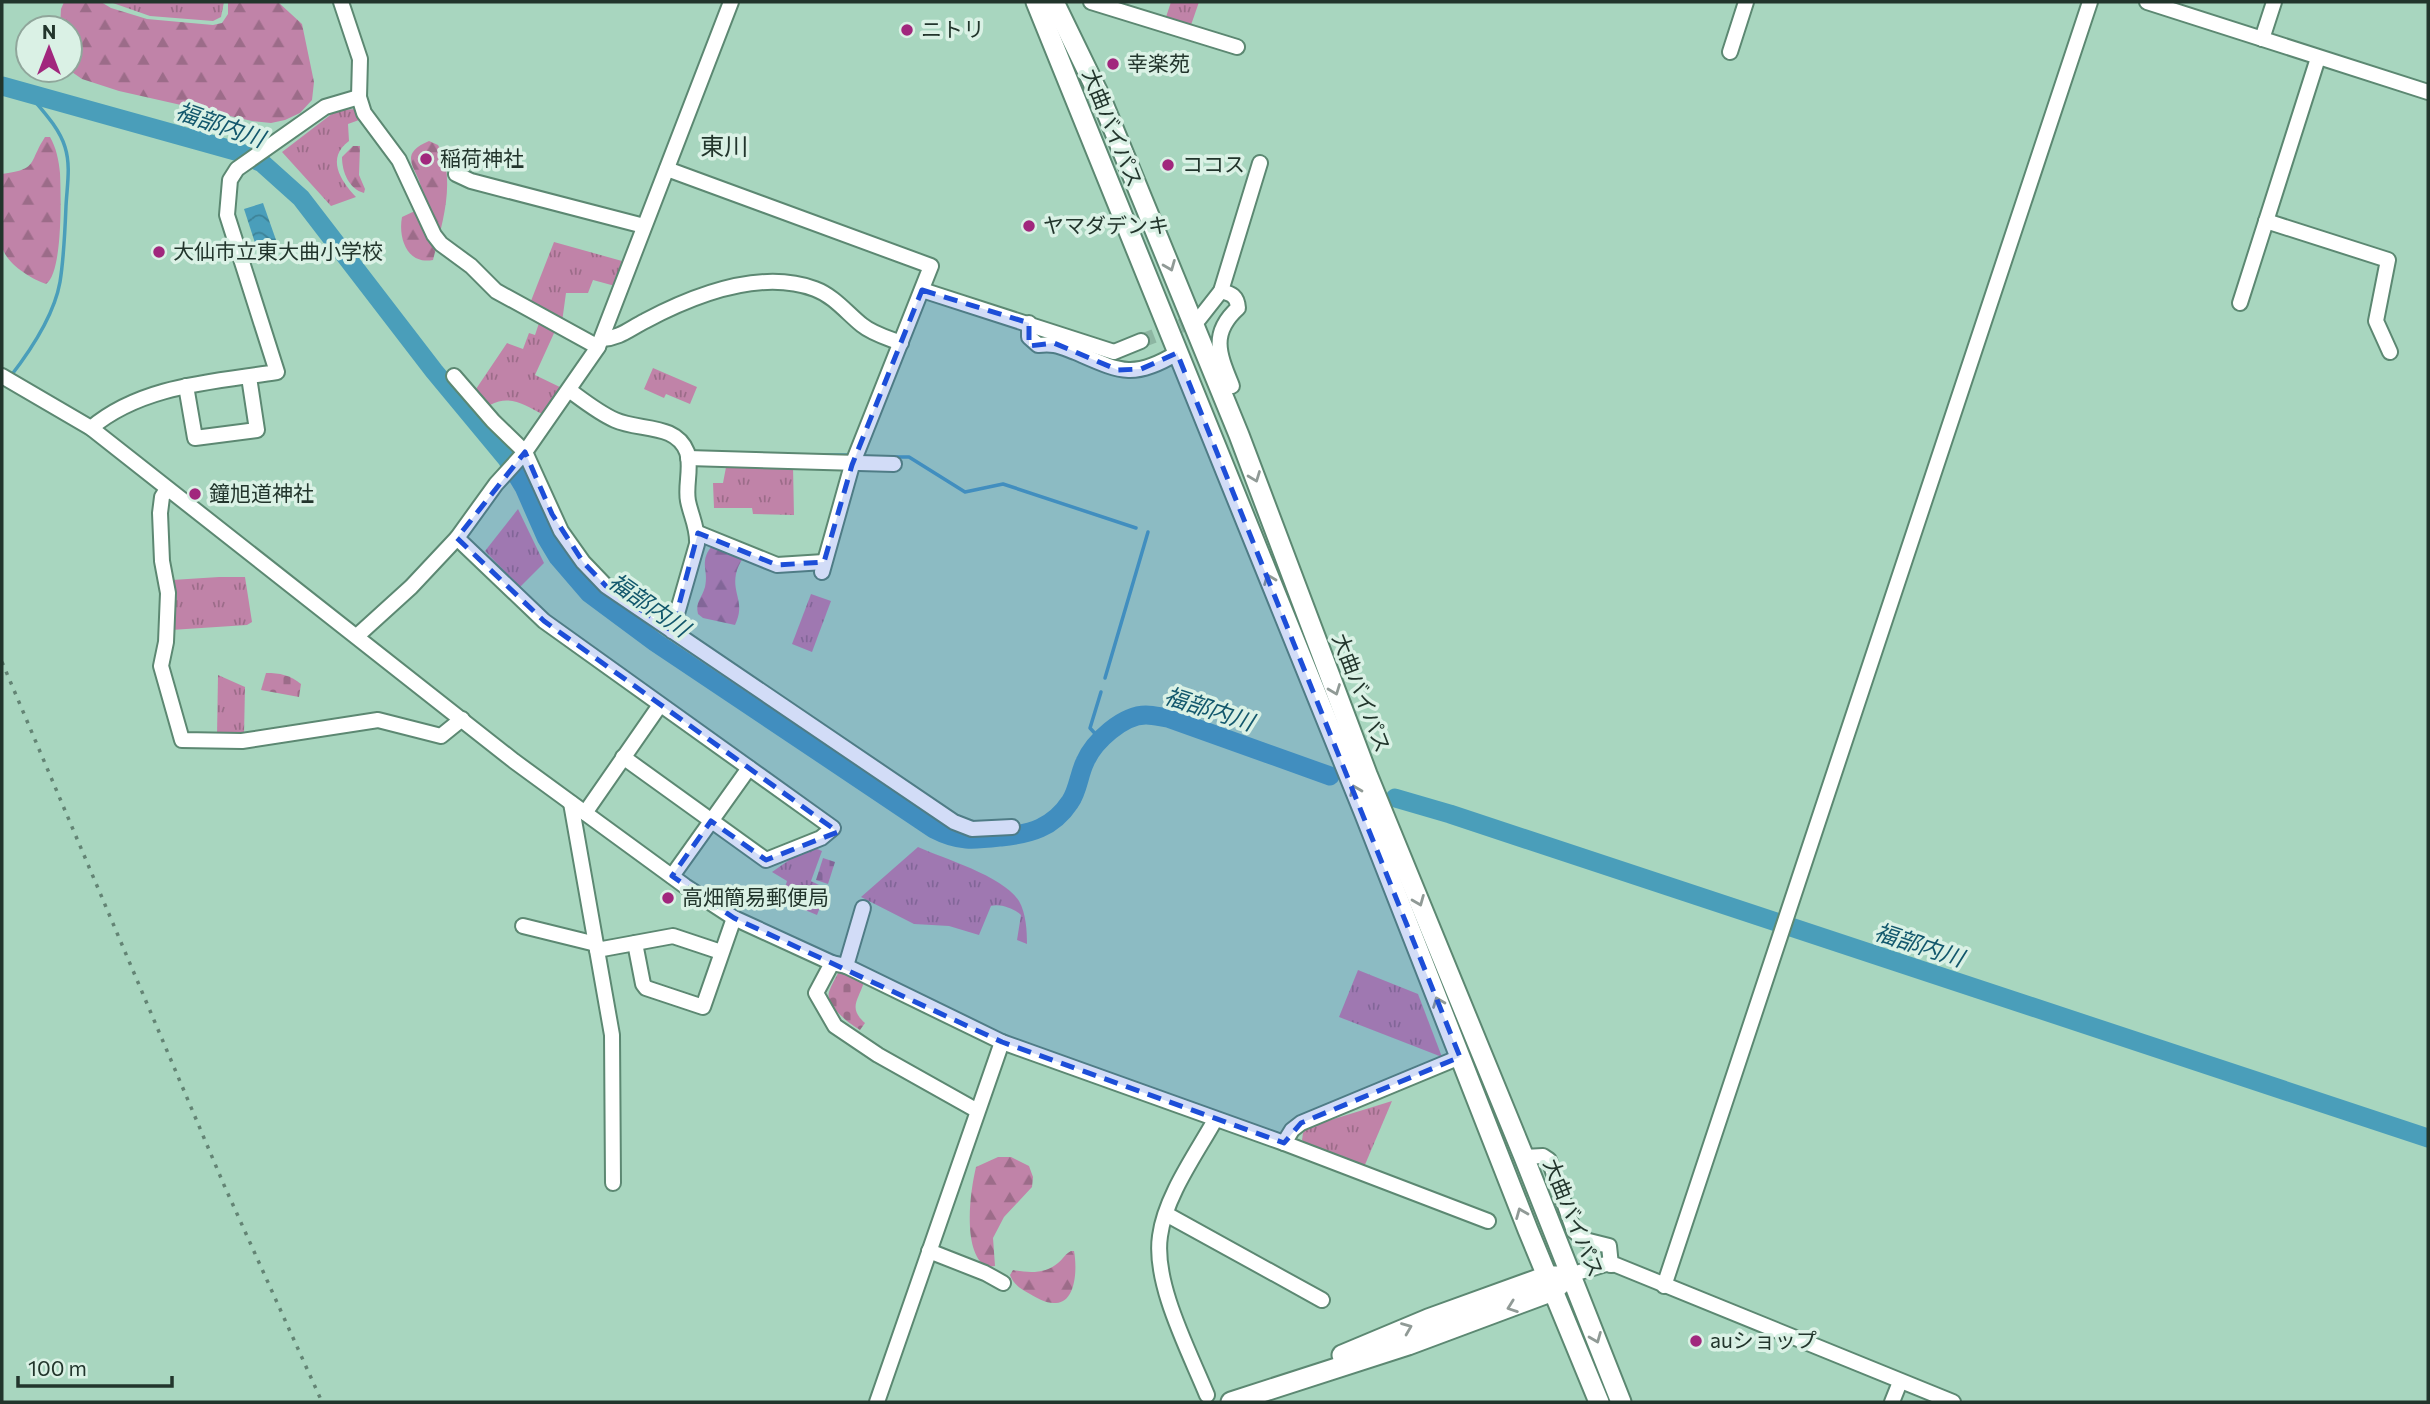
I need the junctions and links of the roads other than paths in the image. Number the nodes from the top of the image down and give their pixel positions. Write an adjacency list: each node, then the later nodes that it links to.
1 (341, 2): 15 (street)
2 (731, 2): 17 (street)
3 (1036, 2): 30 (highway, 大曲バイパス)
4 (1054, 2): 34 (highway, 大曲バイパス, one-way to 34)
5 (1091, 2): 11 (street)
6 (1746, 2): 12 (street)
7 (2090, 2): 77 (street)
8 (2147, 2): 10 (street)
9 (2274, 2): 10 (street)
10 (2262, 39): 13 (street)
11 (1237, 47)
12 (1730, 52)
13 (2318, 58): 14 (street); 19 (street)
14 (2428, 92)
15 (359, 97): 27 (street); 32 (street)
16 (1261, 163): 22 (street)
17 (667, 169): 20 (street); 21 (street)
18 (456, 174): 20 (street)
19 (2266, 221): 23 (street); 29 (street)
20 (644, 226): 27 (street)
21 (922, 290): 25 (street); 28 (street)
22 (1221, 290): 24 (street); 34 (street)
23 (2240, 303)
24 (1199, 319)
25 (1029, 323): 26 (street); 30 (street)
26 (1141, 341)
27 (600, 343): 28 (street); 36 (street)
28 (901, 343): 40 (street)
29 (2390, 352)
30 (1177, 353): 64 (highway, 大曲バイパス, one-way to 30)
31 (454, 376): 38 (street)
32 (249, 377): 35 (street); 35 (street)
33 (6, 378): 37 (street)
34 (1218, 384): 68 (highway, 大曲バイパス, one-way to 68)
35 (186, 386): 37 (street)
36 (569, 390): 38 (street); 39 (street)
37 (91, 428): 42 (street)
38 (522, 454): 44 (street); 45 (street)
39 (688, 458): 40 (street); 43 (street)
40 (853, 462): 41 (street); 43 (street)
41 (894, 464)
42 (167, 489): 46 (street); 48 (street)
43 (698, 533): 45 (street)
44 (457, 538): 46 (street); 47 (street)
45 (671, 631): 54 (street)
46 (357, 636): 48 (street)
47 (660, 705): 49 (street); 50 (street)
48 (461, 719): 51 (street)
49 (623, 757): 52 (street); 53 (street)
50 (749, 768): 53 (street); 53 (street)
51 (571, 803): 52 (street); 60 (street)
52 (585, 813): 55 (street)
53 (711, 821): 55 (street)
54 (1012, 827)
55 (672, 876): 57 (street)
56 (863, 908): 62 (street)
57 (734, 918): 61 (street); 62 (street)
58 (523, 926): 60 (street)
59 (635, 943): 60 (street); 61 (street); 61 (street)
60 (597, 947): 69 (street)
61 (721, 952)
62 (839, 965): 63 (street); 65 (street)
63 (1002, 1042): 65 (street); 66 (street)
64 (1460, 1057): 67 (street); 76 (highway, 大曲バイパス, one-way to 64)
65 (976, 1110): 72 (street)
66 (1214, 1119): 67 (street); 70 (street)
67 (1284, 1143): 71 (street)
68 (1524, 1157): 73 (street); 74 (highway, 大曲バイパス)
69 (613, 1183)
70 (1166, 1214): 78 (street); 80 (street)
71 (1488, 1221)
72 (929, 1251): 75 (street); 81 (street)
73 (1611, 1265): 74 (street); 77 (street)
74 (1570, 1275): 76 (highway); 84 (highway, 大曲バイパス, one-way to 84)
75 (1003, 1283)
76 (1550, 1284): 82 (highway); 83 (highway, 大曲バイパス)
77 (1664, 1286): 79 (street)
78 (1322, 1300)
79 (1900, 1382): 85 (street); 86 (street)
80 (1206, 1395)
81 (877, 1402)
82 (1231, 1402)
83 (1599, 1402)
84 (1621, 1402)
85 (1892, 1402)
86 (1953, 1402)

